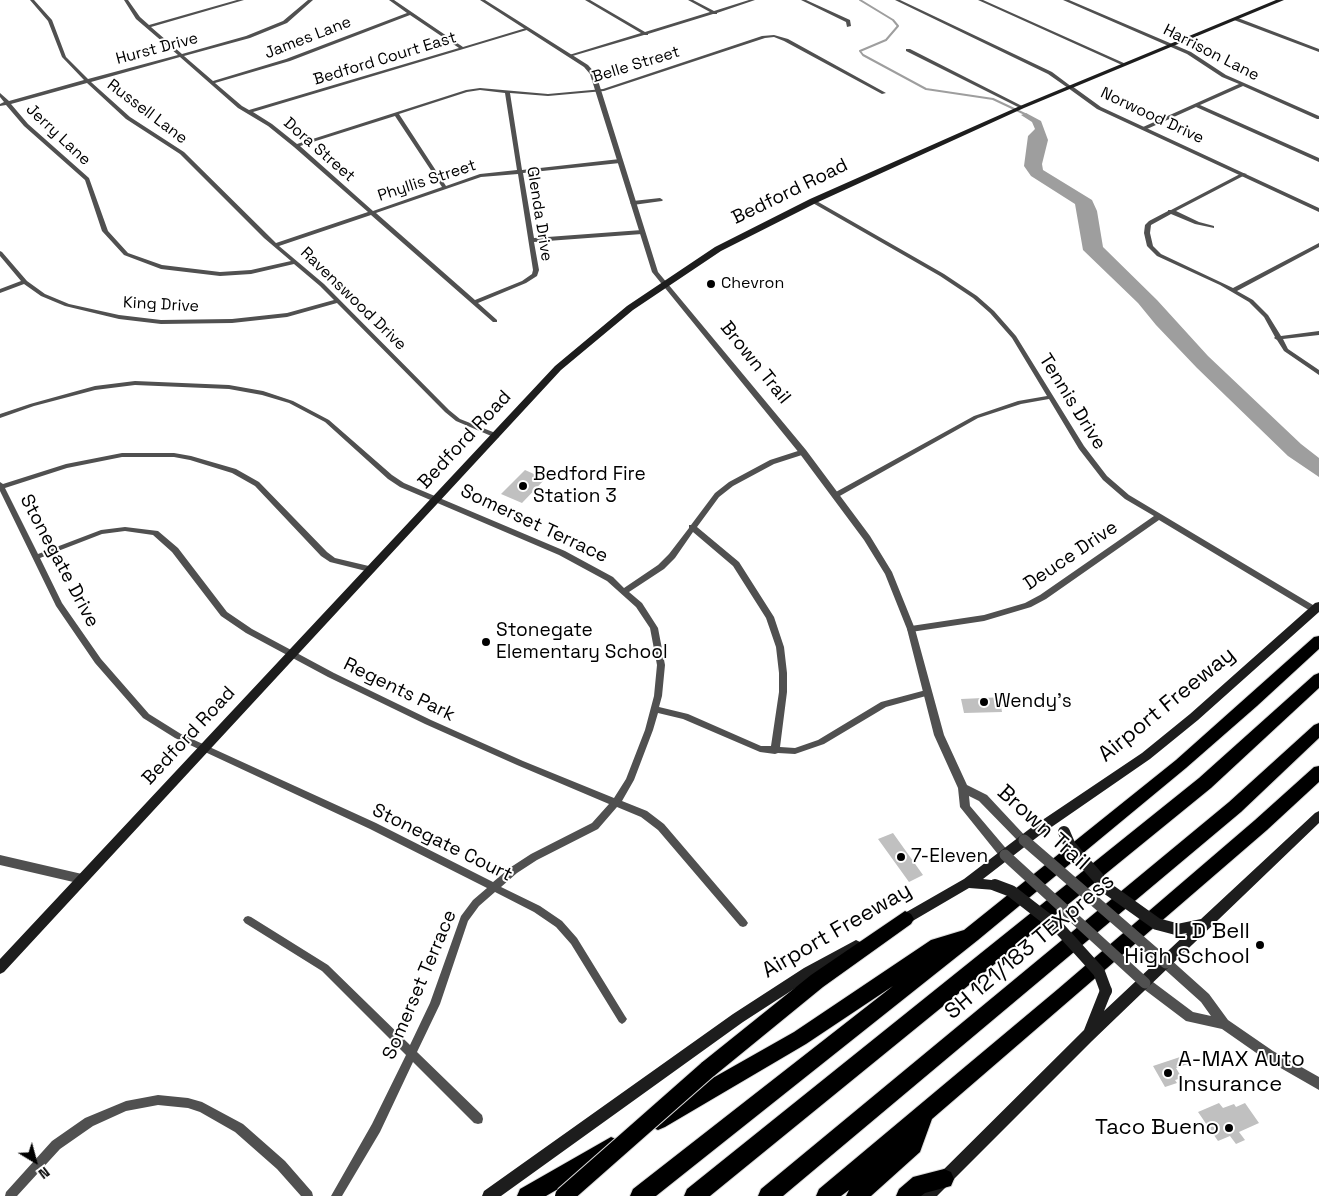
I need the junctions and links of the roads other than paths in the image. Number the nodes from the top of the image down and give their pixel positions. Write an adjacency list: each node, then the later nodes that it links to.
1 (32, 0): 29 (street, Russell Lane)
2 (126, 0): 19 (street, Dora Street)
3 (242, 0): 19 (street)
4 (311, 0): 26 (street, Hurst Drive)
5 (390, 0): 15 (street)
6 (482, 0): 20 (street, Brown Trail)
7 (587, 0): 21 (street)
8 (690, 0): 16 (street)
9 (753, 0): 16 (street)
10 (803, 0): 18 (street)
11 (897, 0): 32 (street, Norwood Drive)
12 (980, 0): 28 (street)
13 (1065, 0): 22 (street, Harrison Lane)
14 (1281, 0): 17 (main road, Bedford Road)
15 (410, 13): 23 (street); 30 (street, James Lane)
16 (715, 13): 21 (street)
17 (1236, 18): 22 (main road, Bedford Road); 25 (street)
18 (849, 26)
19 (148, 27): 26 (street, Dora Street)
20 (528, 29): 23 (street, Bedford Court East); 27 (street, Brown Trail)
21 (646, 34): 27 (street)
22 (1172, 45): 28 (main road, Bedford Road); 31 (street, Harrison Lane)
23 (462, 48): 41 (street, Bedford Court East)
24 (908, 50): 40 (street)
25 (1319, 51)
26 (182, 55): 29 (street, Hurst Drive); 30 (street, Dora Street)
27 (571, 56): 33 (street, Brown Trail)
28 (1124, 64): 32 (main road, Bedford Road)
29 (87, 81): 37 (street, Hurst Drive); 48 (street, Russell Lane)
30 (213, 82): 41 (street, Dora Street)
31 (1241, 85): 39 (street); 43 (street, Harrison Lane)
32 (1070, 87): 40 (main road, Bedford Road); 44 (street, Norwood Drive)
33 (600, 91): 34 (street, Belle Street); 35 (street, Belle Street); 47 (street, Brown Trail)
34 (507, 92): 42 (street, Belle Street); 49 (street, Glenda Drive)
35 (884, 93)
36 (0, 94): 37 (street, Jerry Lane)
37 (7, 103): 38 (street, Hurst Drive); 64 (street, Jerry Lane)
38 (0, 105)
39 (1196, 105): 44 (street); 46 (street)
40 (1018, 109): 53 (main road, Bedford Road)
41 (249, 112): 45 (street, Dora Street)
42 (396, 114): 45 (street, Belle Street); 51 (street)
43 (1319, 118)
44 (1145, 128): 50 (street, Norwood Drive)
45 (296, 146): 57 (street, Dora Street)
46 (1319, 160)
47 (620, 161): 49 (street, Phyllis Street); 54 (street, Brown Trail)
48 (200, 170): 62 (street, Ravenswood Drive)
49 (520, 171): 51 (street, Phyllis Street); 60 (street, Glenda Drive)
50 (1244, 174): 55 (street, Norwood Drive); 56 (street)
51 (444, 186): 57 (street, Phyllis Street)
52 (660, 200): 54 (street)
53 (813, 201): 66 (main road, Bedford Road); 75 (street, Tennis Drive)
54 (633, 203): 59 (street, Brown Trail)
55 (1319, 210)
56 (1170, 211): 58 (street); 67 (street)
57 (371, 212): 62 (street, Phyllis Street); 70 (street, Dora Street)
58 (1212, 227)
59 (642, 232): 60 (street); 66 (street, Brown Trail)
60 (533, 240): 70 (street, Glenda Drive)
61 (1319, 244): 67 (street)
62 (276, 245): 64 (street, Ravenswood Drive)
63 (0, 253): 65 (street, King Drive)
64 (295, 262): 69 (street, Ravenswood Drive)
65 (25, 282): 68 (street); 69 (street, King Drive)
66 (663, 284): 77 (main road, Bedford Road); 78 (street, Brown Trail)
67 (1234, 290): 73 (street)
68 (0, 291)
69 (338, 301): 77 (street, Ravenswood Drive)
70 (475, 302): 71 (street, Dora Street)
71 (495, 321)
72 (1319, 333): 73 (street)
73 (1277, 338): 74 (street)
74 (1319, 373)
75 (1051, 397): 80 (street); 82 (street, Tennis Drive)
76 (0, 416): 81 (street, Somerset Terrace)
77 (496, 436): 81 (main road, Bedford Road)
78 (803, 452): 80 (street, Brown Trail); 83 (street)
79 (1, 486): 84 (street, Stonegate Drive); 85 (street)
80 (836, 496): 88 (street, Brown Trail)
81 (435, 499): 85 (main road, Bedford Road); 86 (street, Somerset Terrace)
82 (1158, 517): 87 (street, Tennis Drive); 88 (street, Deuce Drive)
83 (692, 527): 86 (street); 96 (street)
84 (36, 557): 90 (street, Regents Park); 95 (street, Stonegate Drive)
85 (370, 569): 90 (main road, Bedford Road)
86 (625, 591): 93 (street, Somerset Terrace)
87 (1317, 608): 100 (main road, Airport Freeway)
88 (911, 629): 92 (street, Brown Trail)
89 (1319, 640): 112 (highway)
90 (291, 654): 95 (main road, Bedford Road); 99 (street, Regents Park)
91 (1319, 679): 131 (highway, SH 121/183 TEXpress)
92 (926, 693): 96 (street); 98 (street, Brown Trail)
93 (655, 709): 96 (street); 99 (street, Somerset Terrace)
94 (1319, 729): 132 (highway, SH 121/183 TEXpress)
95 (204, 748): 105 (main road, Bedford Road); 107 (street, Stonegate Court)
96 (775, 751)
97 (1319, 772): 121 (highway)
98 (963, 788): 102 (street, Brown Trail); 103 (street, Brown Trail)
99 (617, 801): 107 (street, Somerset Terrace); 110 (street, Regents Park)
100 (1066, 810): 102 (main road, Airport Freeway); 111 (main road, bridge)
101 (1319, 816): 111 (main road)
102 (1024, 840): 103 (main road, Airport Freeway); 113 (street, Brown Trail, bridge)
103 (1005, 855): 106 (main road, Airport Freeway); 115 (street, Brown Trail, bridge)
104 (0, 860): 105 (street)
105 (82, 879): 114 (main road, Bedford Road)
106 (968, 883): 108 (main road, Airport Freeway); 118 (main road, bridge)
107 (494, 886): 116 (street, Stonegate Court); 119 (street, Somerset Terrace)
108 (905, 919): 127 (main road, Airport Freeway); 129 (highway, bridge)
109 (248, 920): 119 (street)
110 (743, 923)
111 (1202, 925): 113 (main road)
112 (972, 934): 128 (highway); 130 (highway)
113 (1166, 963): 115 (main road); 117 (street, Brown Trail)
114 (0, 968)
115 (1145, 983): 117 (street, Brown Trail); 118 (main road)
116 (622, 1019)
117 (1224, 1024): 120 (street, Brown Trail)
118 (1087, 1036): 123 (main road)
119 (412, 1053): 122 (street); 126 (street, Somerset Terrace)
120 (1319, 1084)
121 (924, 1114): 133 (highway); 134 (highway)
122 (478, 1118)
123 (944, 1180): 135 (highway); 136 (main road)
124 (10, 1196): 125 (street)
125 (308, 1196)
126 (336, 1196)
127 (489, 1196)
128 (527, 1196)
129 (564, 1196)
130 (640, 1196)
131 (694, 1196)
132 (768, 1196)
133 (826, 1196)
134 (856, 1196)
135 (906, 1196)
136 (927, 1196)

